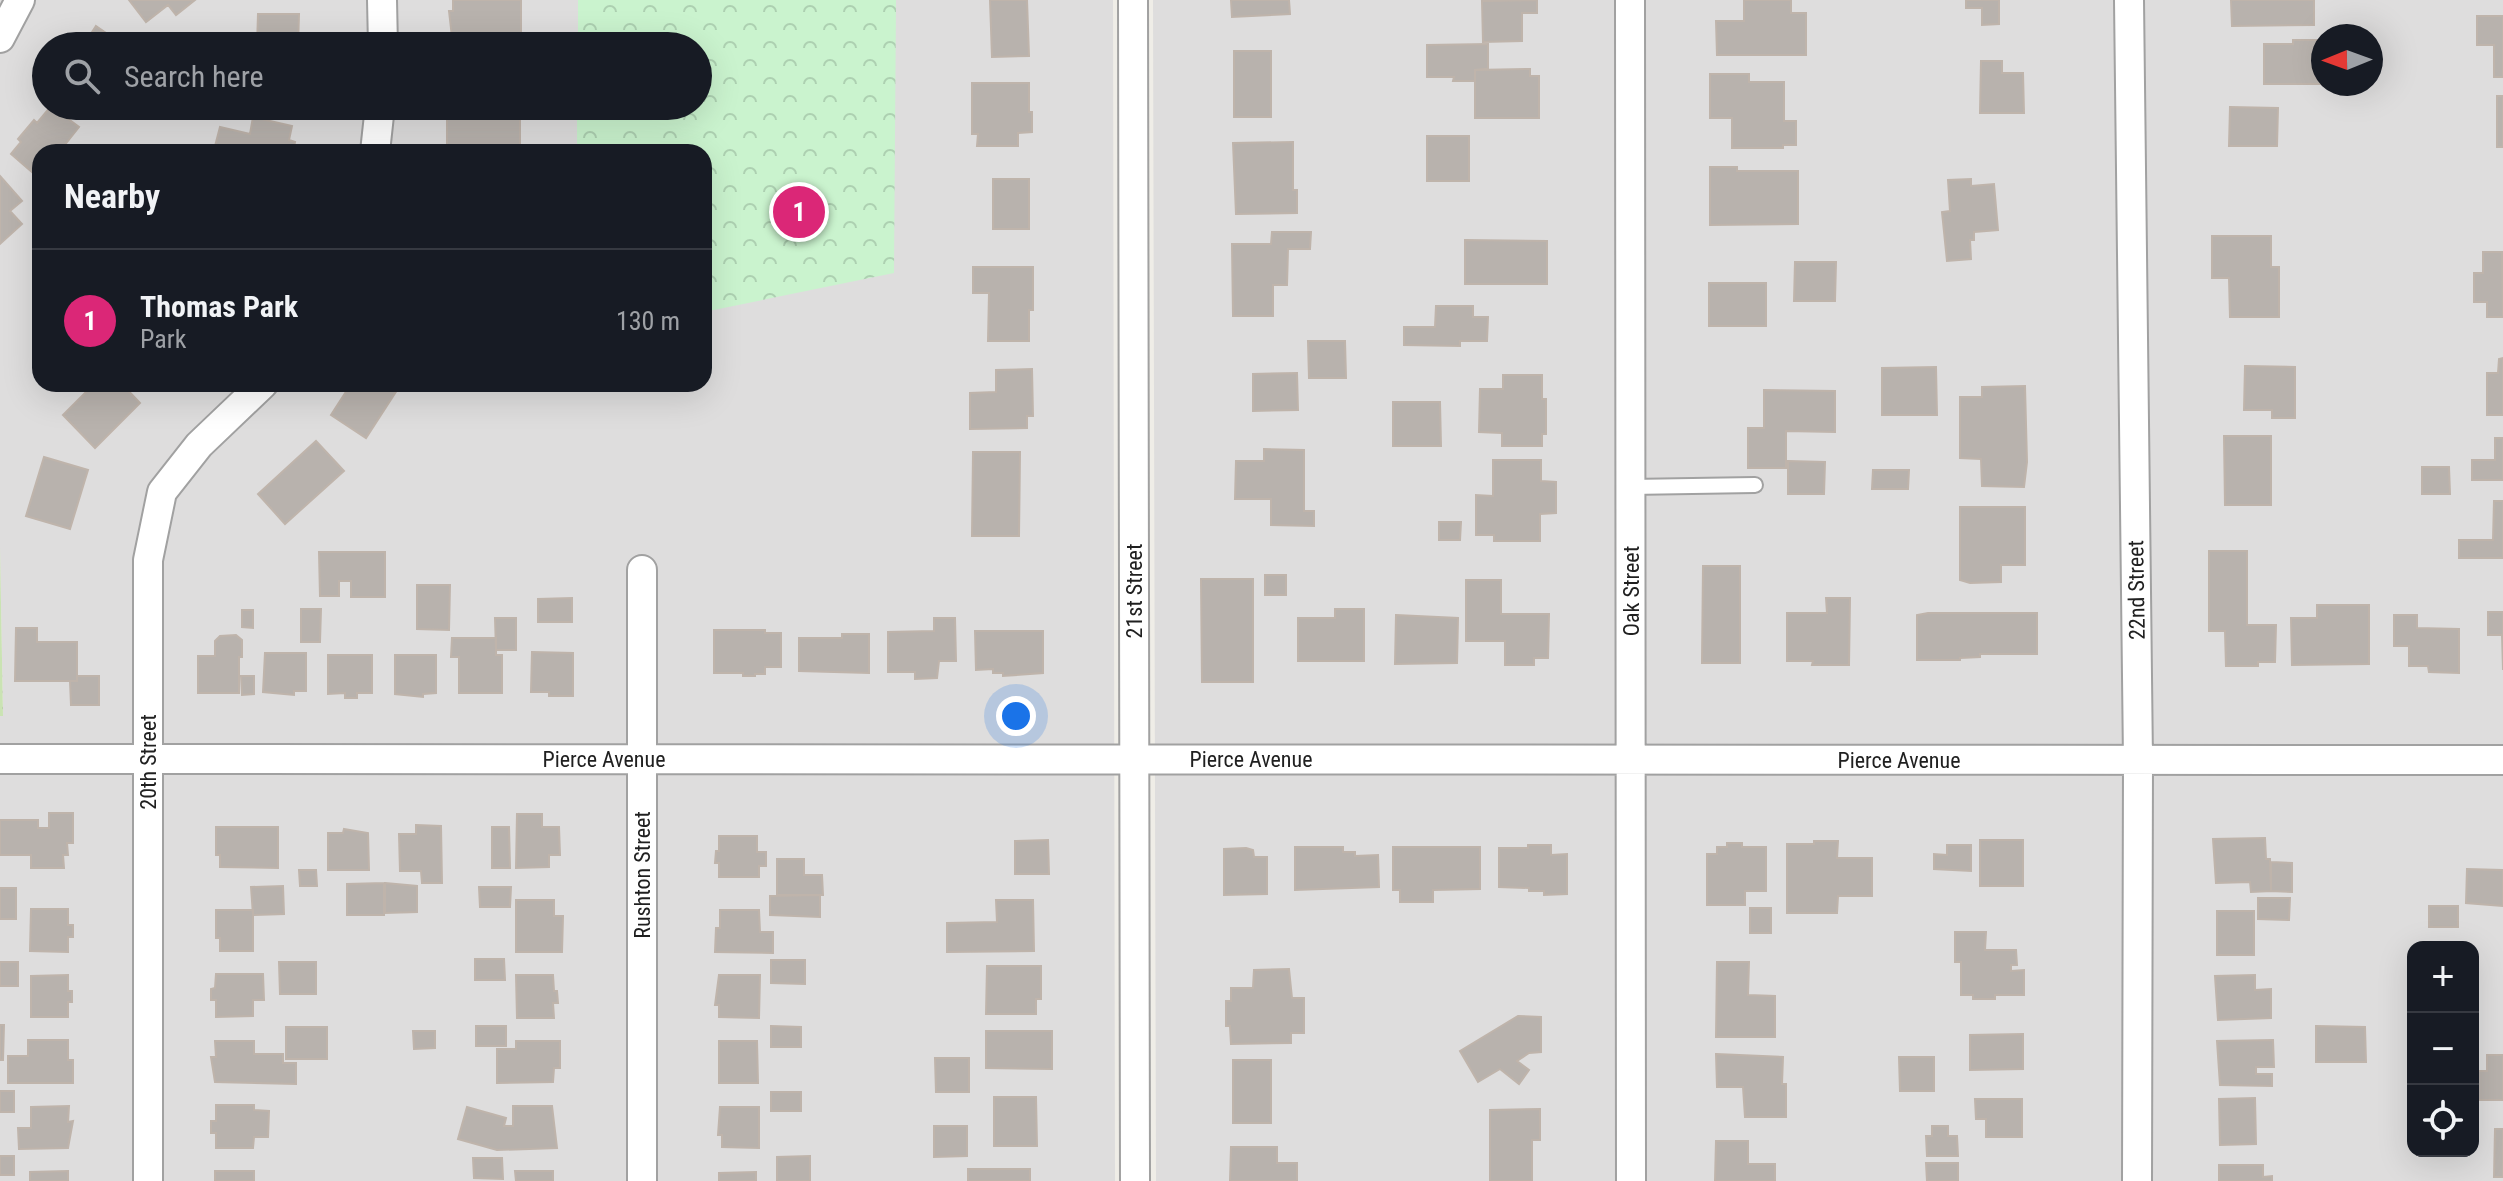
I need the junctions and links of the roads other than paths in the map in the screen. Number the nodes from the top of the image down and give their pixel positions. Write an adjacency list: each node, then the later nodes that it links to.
1 (20, 0): 7 (street)
2 (382, 0): 6 (street)
3 (1133, 0): 17 (street, 21st Street)
4 (1630, 0): 12 (street, Oak Street)
5 (2129, 0): 19 (street, 22nd Street)
6 (383, 32)
7 (0, 38)
8 (378, 120): 9 (street)
9 (376, 144)
10 (255, 392): 15 (street, 20th Street)
11 (1755, 485): 12 (lane)
12 (1630, 487): 18 (street, Oak Street)
13 (642, 570): 16 (street, Rushton Street)
14 (0, 759): 15 (street, Pierce Avenue)
15 (148, 759): 16 (street, Pierce Avenue); 21 (street, 20th Street)
16 (642, 759): 17 (street, Pierce Avenue); 22 (street, Rushton Street)
17 (1134, 759): 18 (street, Pierce Avenue); 23 (street, 21st Street)
18 (1631, 760): 19 (street, Pierce Avenue); 24 (street, Oak Street)
19 (2138, 760): 20 (street, Pierce Avenue); 25 (street, 22nd Street)
20 (2503, 760)
21 (148, 1181)
22 (642, 1181)
23 (1135, 1181)
24 (1631, 1181)
25 (2137, 1181)

